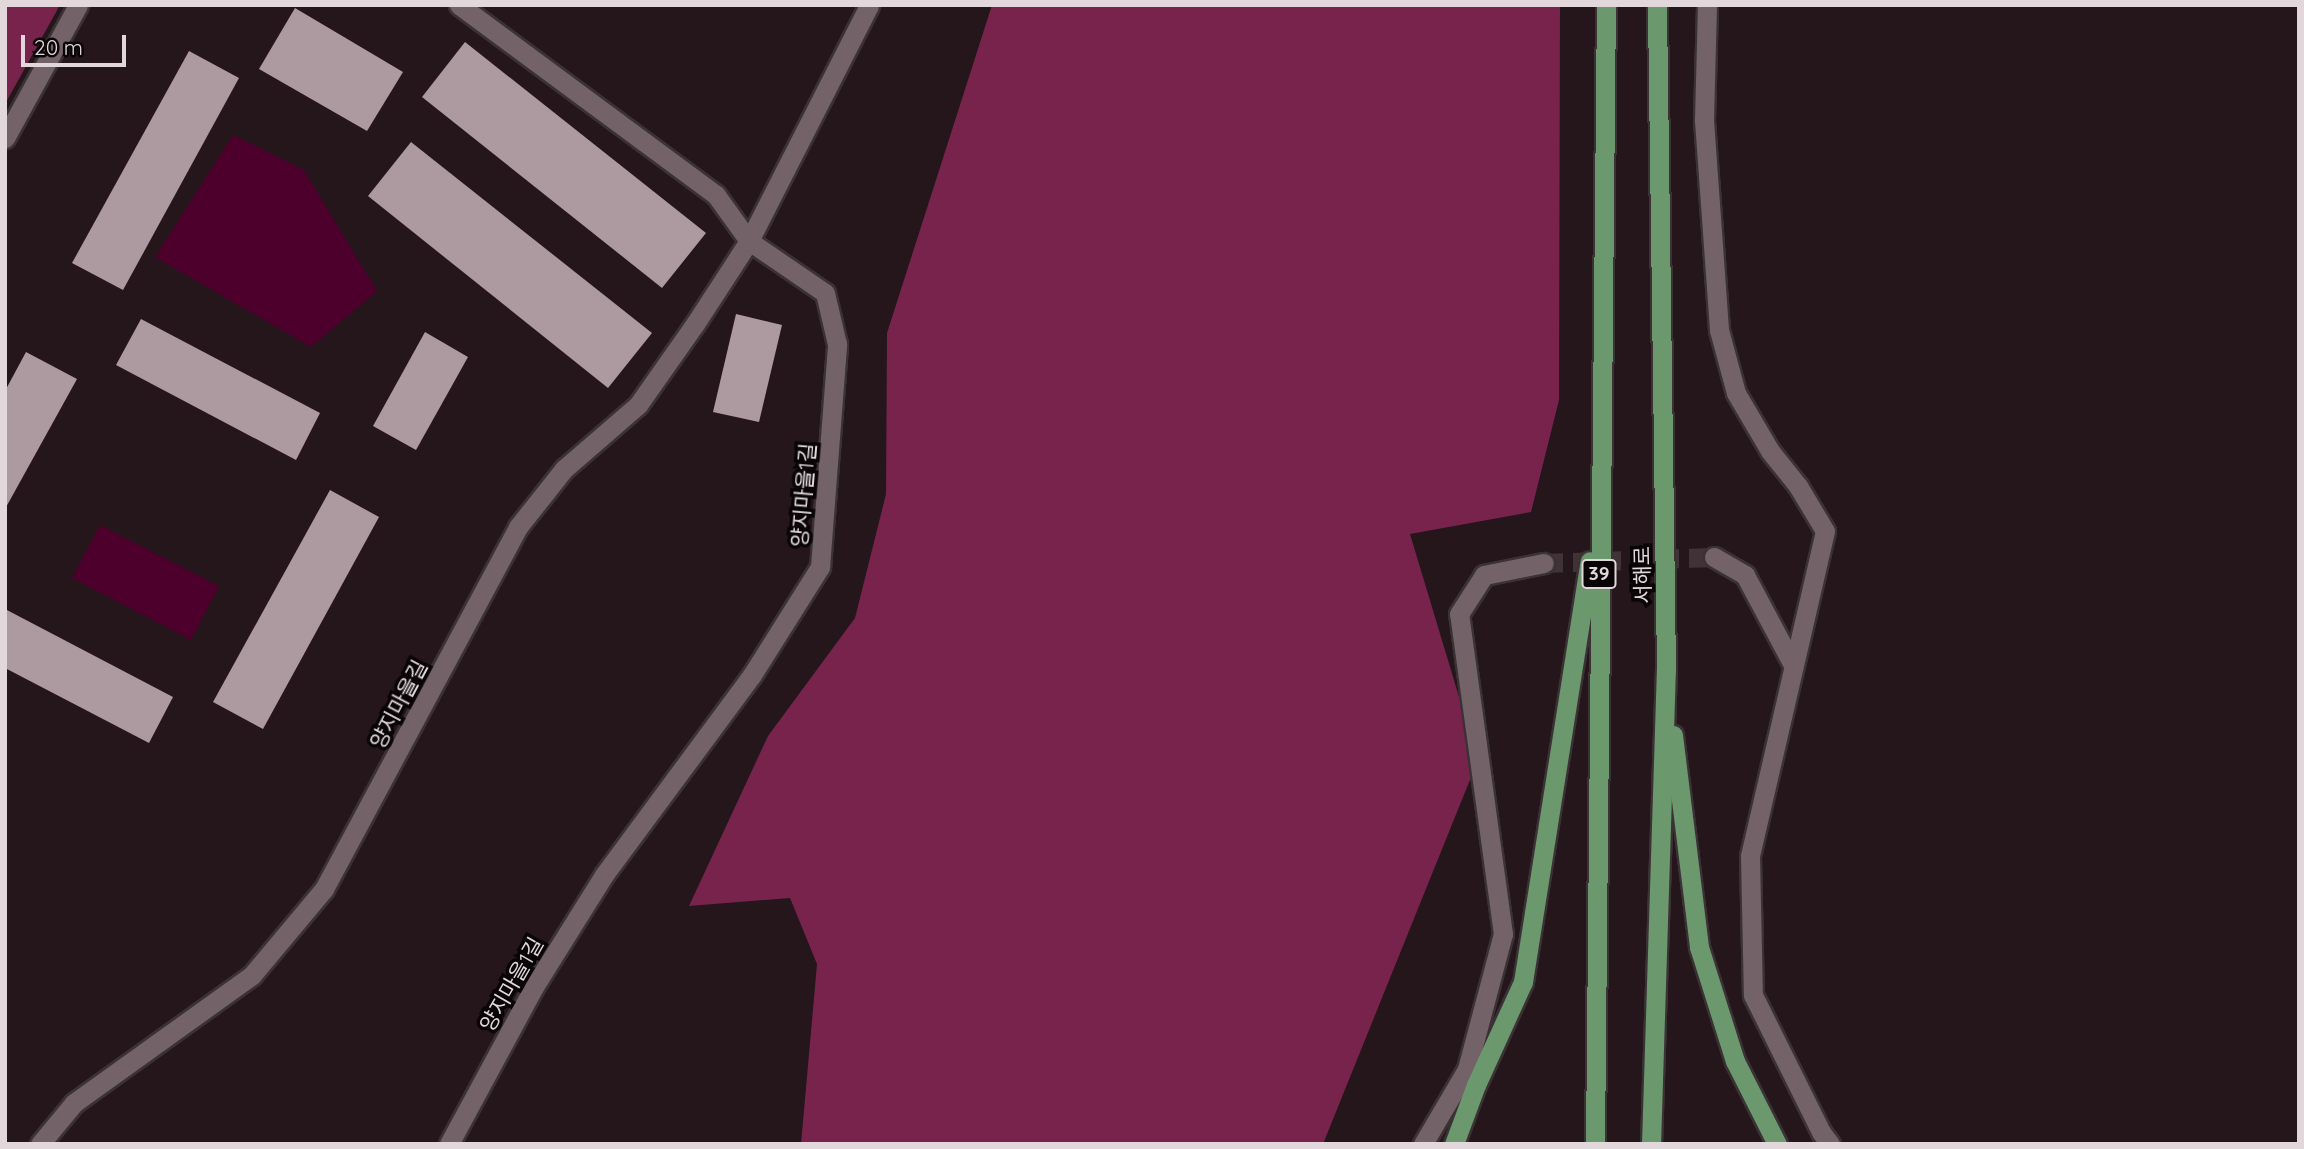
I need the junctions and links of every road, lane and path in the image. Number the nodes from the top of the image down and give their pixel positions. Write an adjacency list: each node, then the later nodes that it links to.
1 (78, 5): 7 (street)
2 (459, 5): 8 (street, 양지마을1길)
3 (869, 5): 8 (street, 양지마을길)
4 (1606, 5): 9 (highway, 서해로 / 39)
5 (1657, 5): 13 (highway, 서해로)
6 (1707, 5): 12 (street)
7 (5, 138)
8 (750, 241): 14 (street, 양지마을길); 15 (street, 양지마을1길)
9 (1600, 498): 17 (highway); 18 (highway, 서해로 / 39)
10 (1714, 557): 12 (street)
11 (1544, 563): 16 (street)
12 (1792, 663): 21 (street)
13 (1665, 670): 19 (highway, 서해로); 20 (highway)
14 (46, 1141)
15 (449, 1144)
16 (1423, 1144)
17 (1454, 1144)
18 (1595, 1144)
19 (1651, 1144)
20 (1777, 1144)
21 (1830, 1144)

